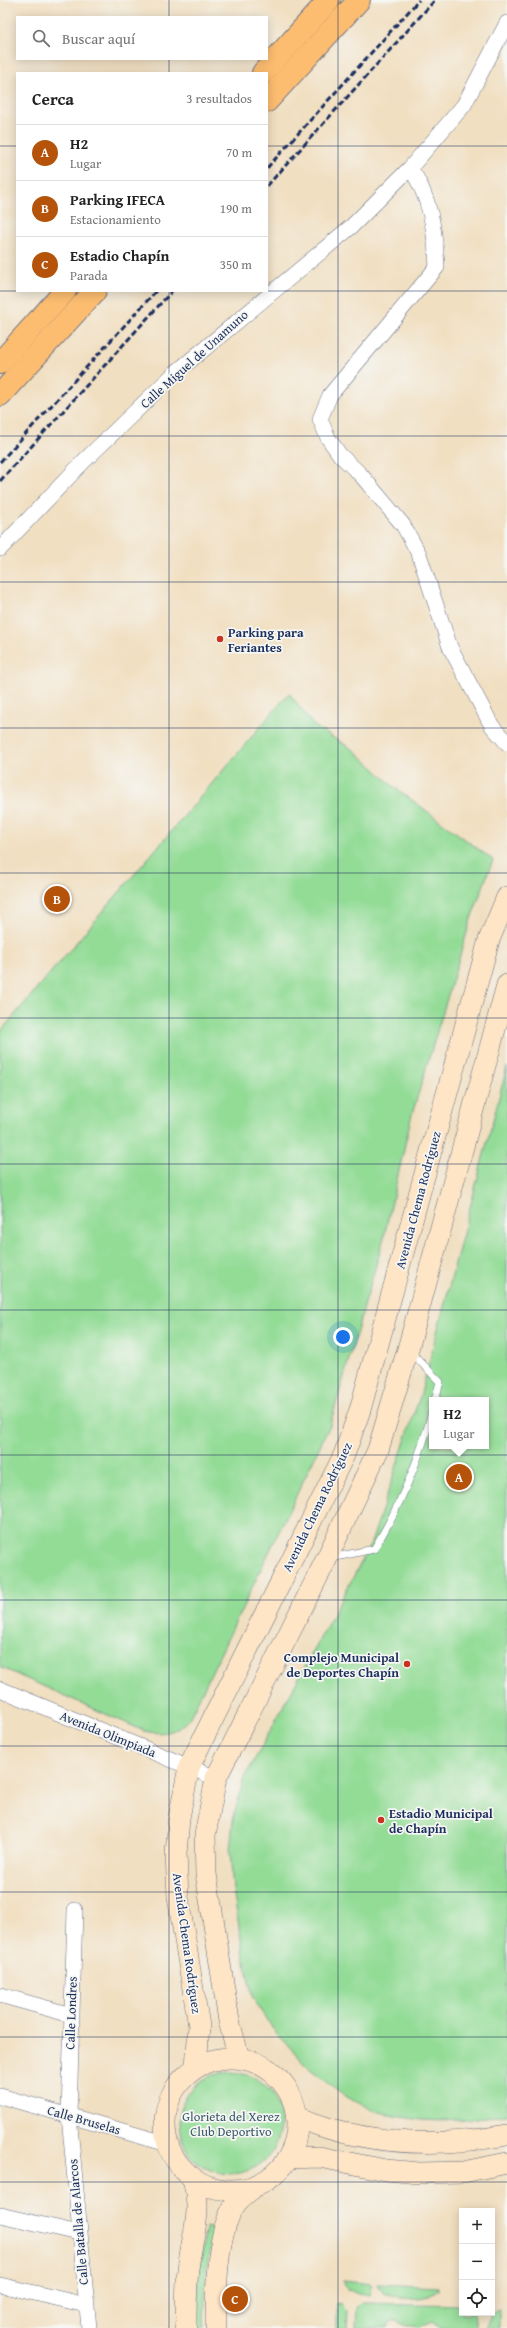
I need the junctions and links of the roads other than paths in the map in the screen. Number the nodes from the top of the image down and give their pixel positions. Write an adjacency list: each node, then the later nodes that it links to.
1 (329, 0): 4 (main road)
2 (359, 0): 5 (main road)
3 (507, 23): 6 (street, Calle Miguel de Unamuno)
4 (264, 72)
5 (268, 100)
6 (410, 168): 11 (street, Calle Miguel de Unamuno); 12 (street)
7 (64, 292): 9 (main road)
8 (94, 292): 10 (main road)
9 (0, 363)
10 (0, 395)
11 (0, 549)
12 (507, 743)
13 (507, 897): 20 (main road, Avenida Chema Rodríguez)
14 (507, 985): 15 (main road)
15 (408, 1349): 16 (lane); 18 (main road)
16 (436, 1397)
17 (429, 1421): 18 (lane)
18 (327, 1558): 21 (main road)
19 (0, 1689): 20 (street, Avenida Olimpiada)
20 (189, 1767): 21 (street, Avenida Olimpiada); 26 (main road, Avenida Chema Rodríguez)
21 (216, 1778): 25 (main road)
22 (75, 1910): 24 (street, Calle Londres)
23 (0, 1995): 24 (street)
24 (71, 2015): 28 (street, Calle Londres)
25 (239, 2058): 26 (main road); 29 (main road)
26 (196, 2067): 31 (main road)
27 (0, 2096): 28 (street, Calle Bruselas)
28 (69, 2116): 31 (street, Calle Bruselas); 37 (street, Calle Batalla de Alarcos)
29 (297, 2116): 30 (main road); 32 (main road)
30 (507, 2135)
31 (168, 2144): 34 (main road)
32 (288, 2158): 33 (main road); 35 (main road)
33 (507, 2163)
34 (193, 2178): 35 (main road); 41 (main road)
35 (255, 2186): 42 (main road)
36 (0, 2215): 37 (street)
37 (79, 2234): 39 (street, Calle Batalla de Alarcos)
38 (0, 2285): 39 (street)
39 (86, 2305): 40 (street, Calle Batalla de Alarcos)
40 (88, 2328)
41 (186, 2328)
42 (216, 2328)

